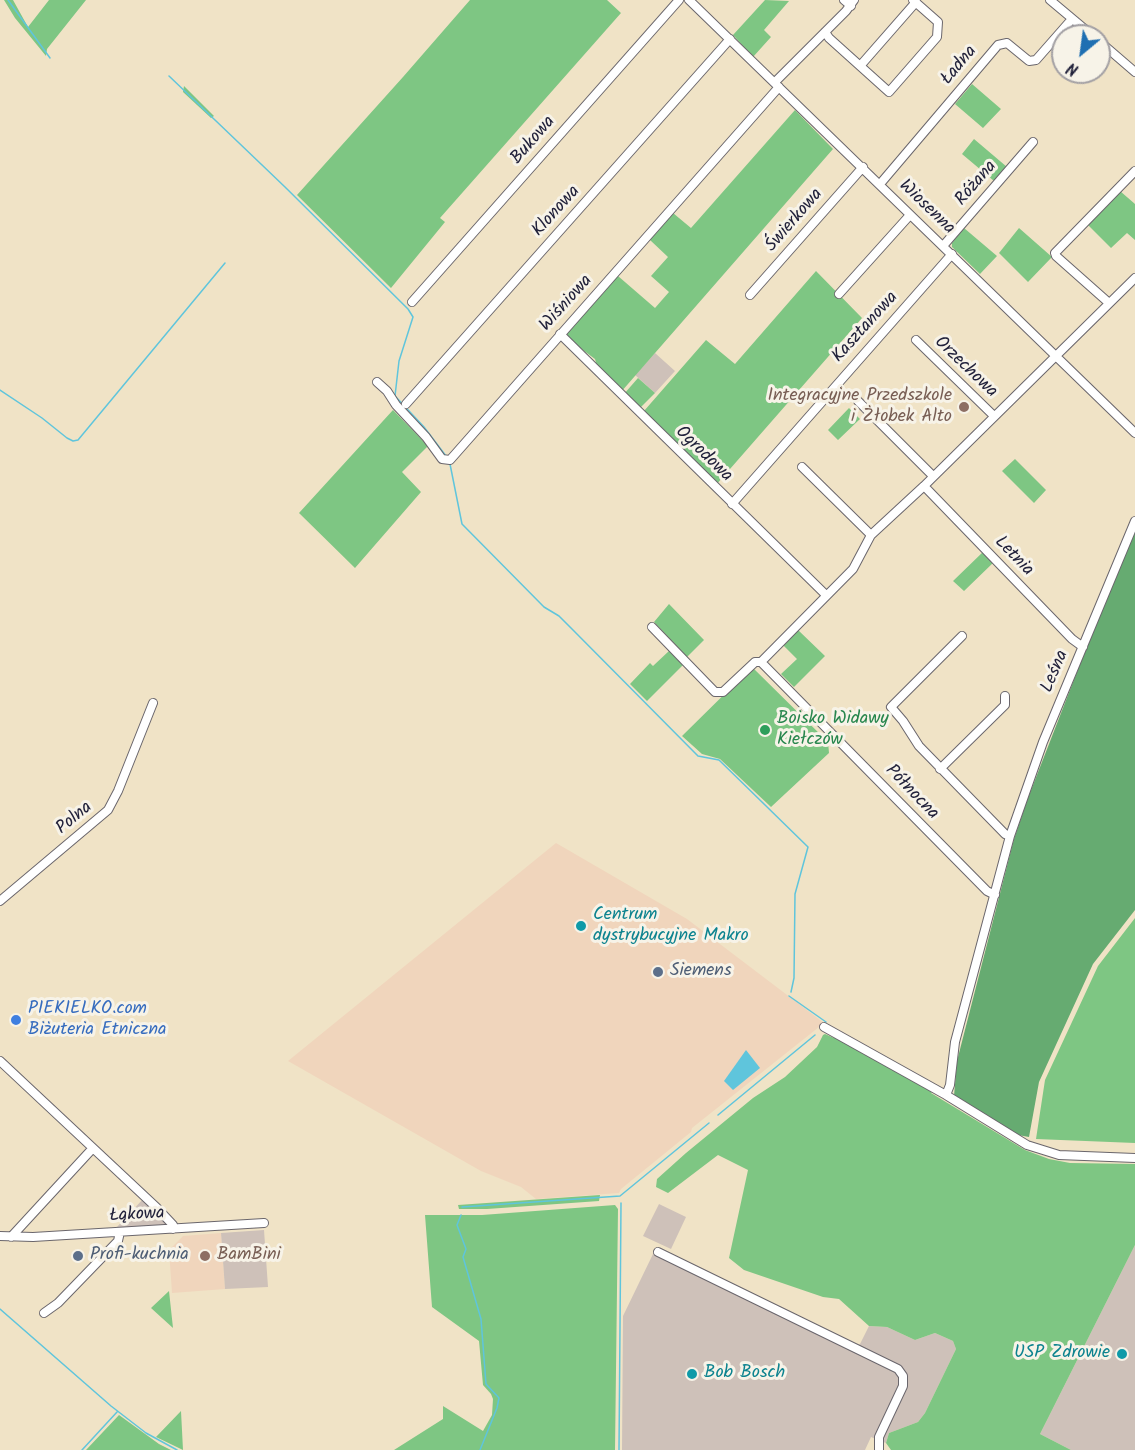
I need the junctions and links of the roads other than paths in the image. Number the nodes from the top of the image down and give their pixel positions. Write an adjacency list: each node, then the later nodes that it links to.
1 (679, 0): 25 (street, Bukowa)
2 (844, 0): 6 (street)
3 (1050, 0): 7 (street)
4 (914, 1): 12 (street); 12 (street)
5 (695, 2): 10 (street, Wiosenna)
6 (853, 3): 9 (street, Wiśniowa)
7 (1072, 19): 8 (street); 18 (street, Ładna)
8 (1078, 24)
9 (825, 32): 12 (street); 14 (street, Wiśniowa)
10 (730, 39): 14 (street, Wiosenna); 32 (street, Klonowa)
11 (1111, 51): 13 (street)
12 (860, 66)
13 (1135, 72)
14 (777, 85): 16 (street, Wiosenna); 27 (street, Wiśniowa)
15 (1033, 142): 20 (street, Różana)
16 (863, 167): 18 (street, Wiosenna); 24 (street, Świerkowa)
17 (1135, 171): 26 (street)
18 (880, 184): 19 (street, Wiosenna)
19 (910, 215): 20 (street, Wiosenna); 23 (street)
20 (943, 246): 21 (street, Wiosenna)
21 (952, 254): 29 (street, Wiosenna); 38 (street, Kasztanowa)
22 (1135, 278): 26 (street)
23 (839, 294)
24 (750, 296)
25 (412, 302)
26 (1108, 303): 29 (street)
27 (560, 334): 30 (street, Wiśniowa); 38 (street, Ogrodowa)
28 (916, 340): 33 (street, Orzechowa)
29 (1056, 356): 33 (street); 34 (street, Wiosenna)
30 (377, 382)
31 (858, 401): 36 (street)
32 (406, 404)
33 (994, 416): 36 (street)
34 (1135, 434)
35 (802, 467): 40 (street)
36 (933, 477): 37 (street)
37 (924, 486): 40 (street); 44 (street, Letnia)
38 (732, 504): 41 (street, Ogrodowa)
39 (1135, 521): 44 (street, Leśna)
40 (871, 536): 41 (street)
41 (826, 595): 45 (street)
42 (652, 627): 45 (street)
43 (962, 636): 48 (street)
44 (1083, 647): 49 (street, Leśna)
45 (761, 662): 50 (street, Północna)
46 (1005, 696): 48 (street)
47 (153, 703): 51 (street, Polna)
48 (940, 769): 49 (street)
49 (1010, 836): 50 (street, Leśna)
50 (995, 894): 54 (street, Leśna)
51 (0, 901)
52 (824, 1027): 54 (street)
53 (0, 1061): 55 (street)
54 (946, 1095): 56 (street)
55 (93, 1148): 58 (street); 61 (street)
56 (1135, 1158)
57 (264, 1223): 58 (street, Łąkowa)
58 (173, 1229): 59 (street, Łąkowa)
59 (120, 1232): 61 (street, Łąkowa); 63 (street)
60 (0, 1236): 61 (street, Łąkowa)
61 (11, 1237)
62 (658, 1252): 64 (street)
63 (44, 1313)
64 (879, 1450)

